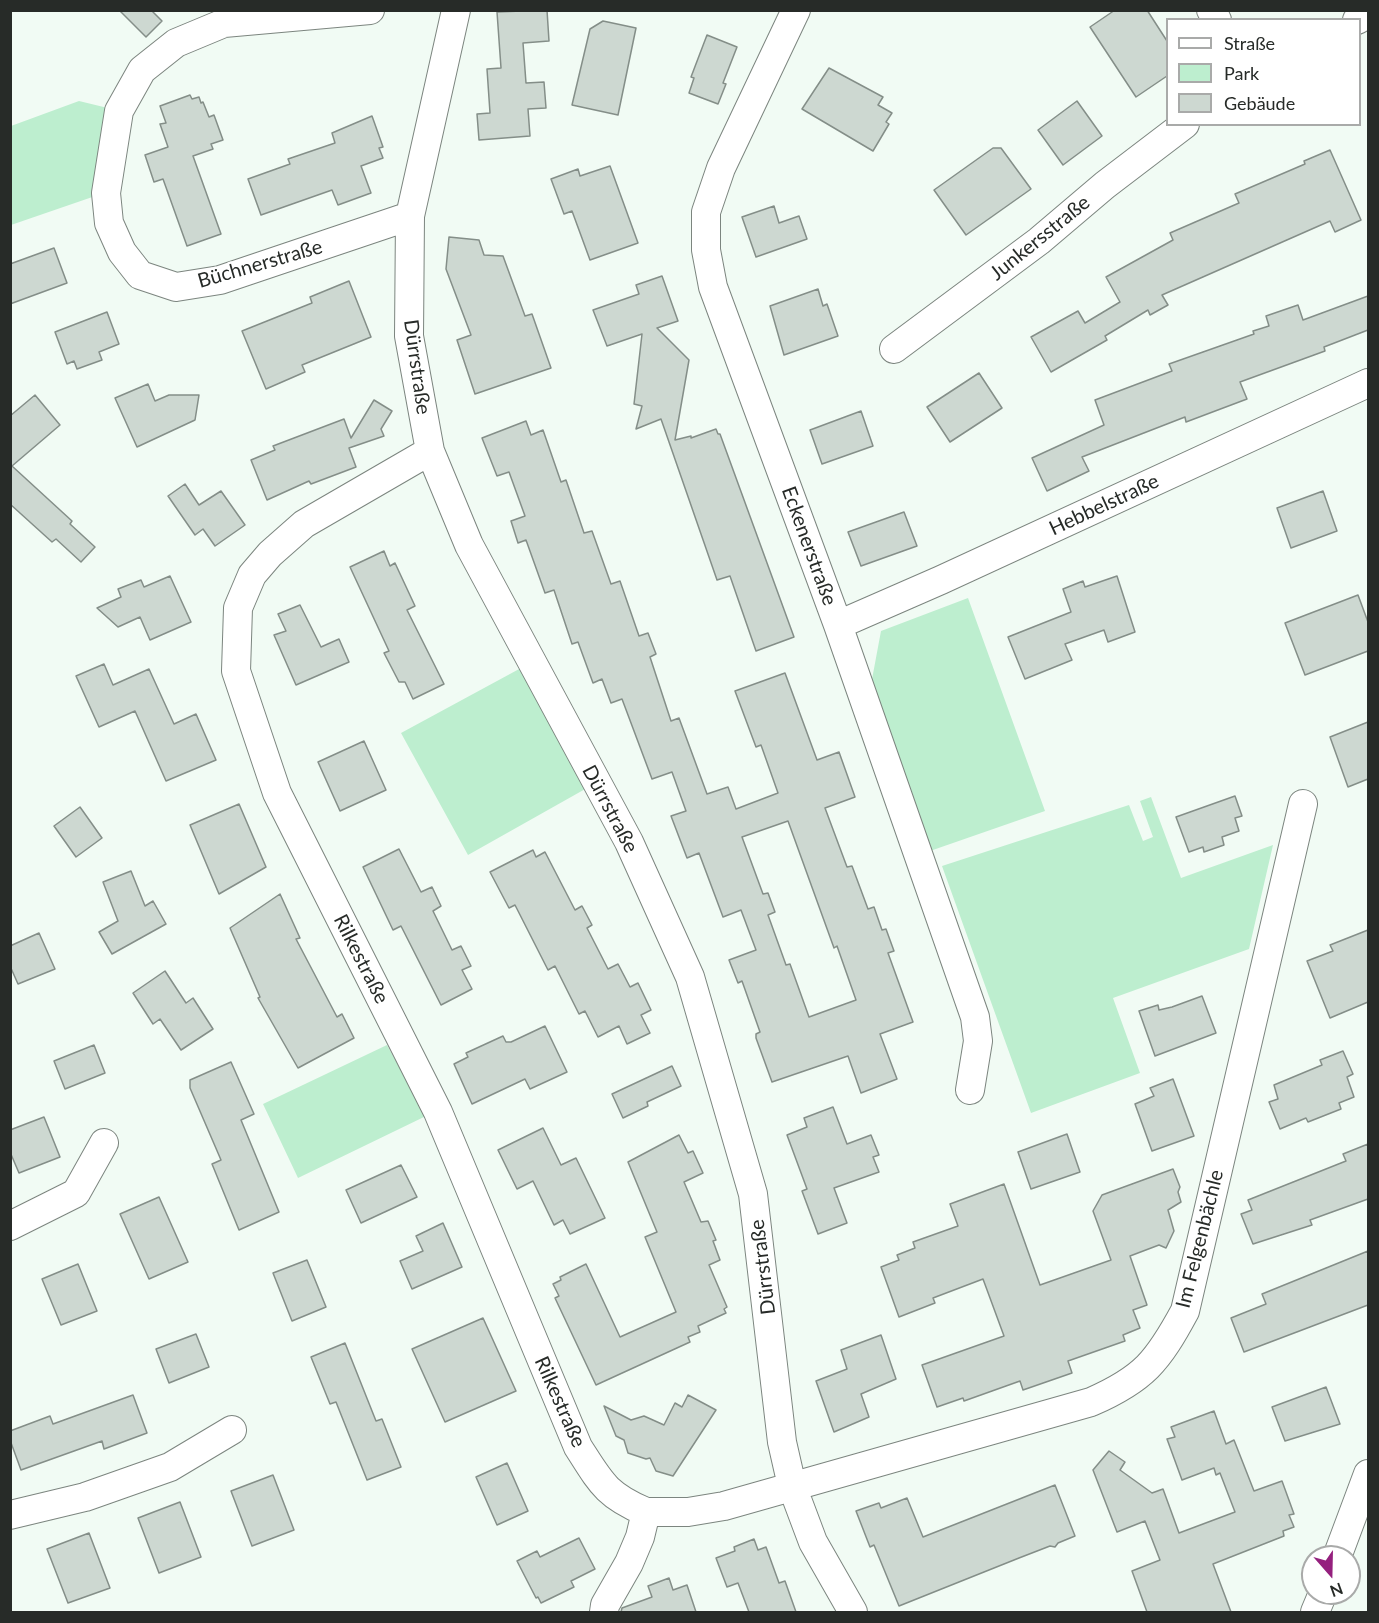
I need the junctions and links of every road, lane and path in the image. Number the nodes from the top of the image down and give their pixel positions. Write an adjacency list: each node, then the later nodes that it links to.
1 (370, 10): 5 (street, Büchnerstraße)
2 (456, 10): 5 (street, Dürrstraße)
3 (796, 10): 9 (street, Eckenerstraße)
4 (1182, 126): 6 (street, Junkersstraße)
5 (411, 216): 8 (street, Dürrstraße)
6 (894, 349)
7 (1368, 383): 9 (street, Hebbelstraße)
8 (430, 451): 16 (street, Dürrstraße); 17 (street, Rilkestraße)
9 (838, 624): 11 (street, Eckenerstraße)
10 (1303, 804): 16 (street, Im Felgenbächle)
11 (970, 1090)
12 (104, 1143): 13 (street)
13 (10, 1226)
14 (232, 1430): 18 (street)
15 (1368, 1474): 19 (street)
16 (792, 1485): 17 (street, Rilkestraße); 21 (street, Dürrstraße)
17 (646, 1512): 20 (street)
18 (10, 1515)
19 (1341, 1545)
20 (604, 1612)
21 (853, 1612)

